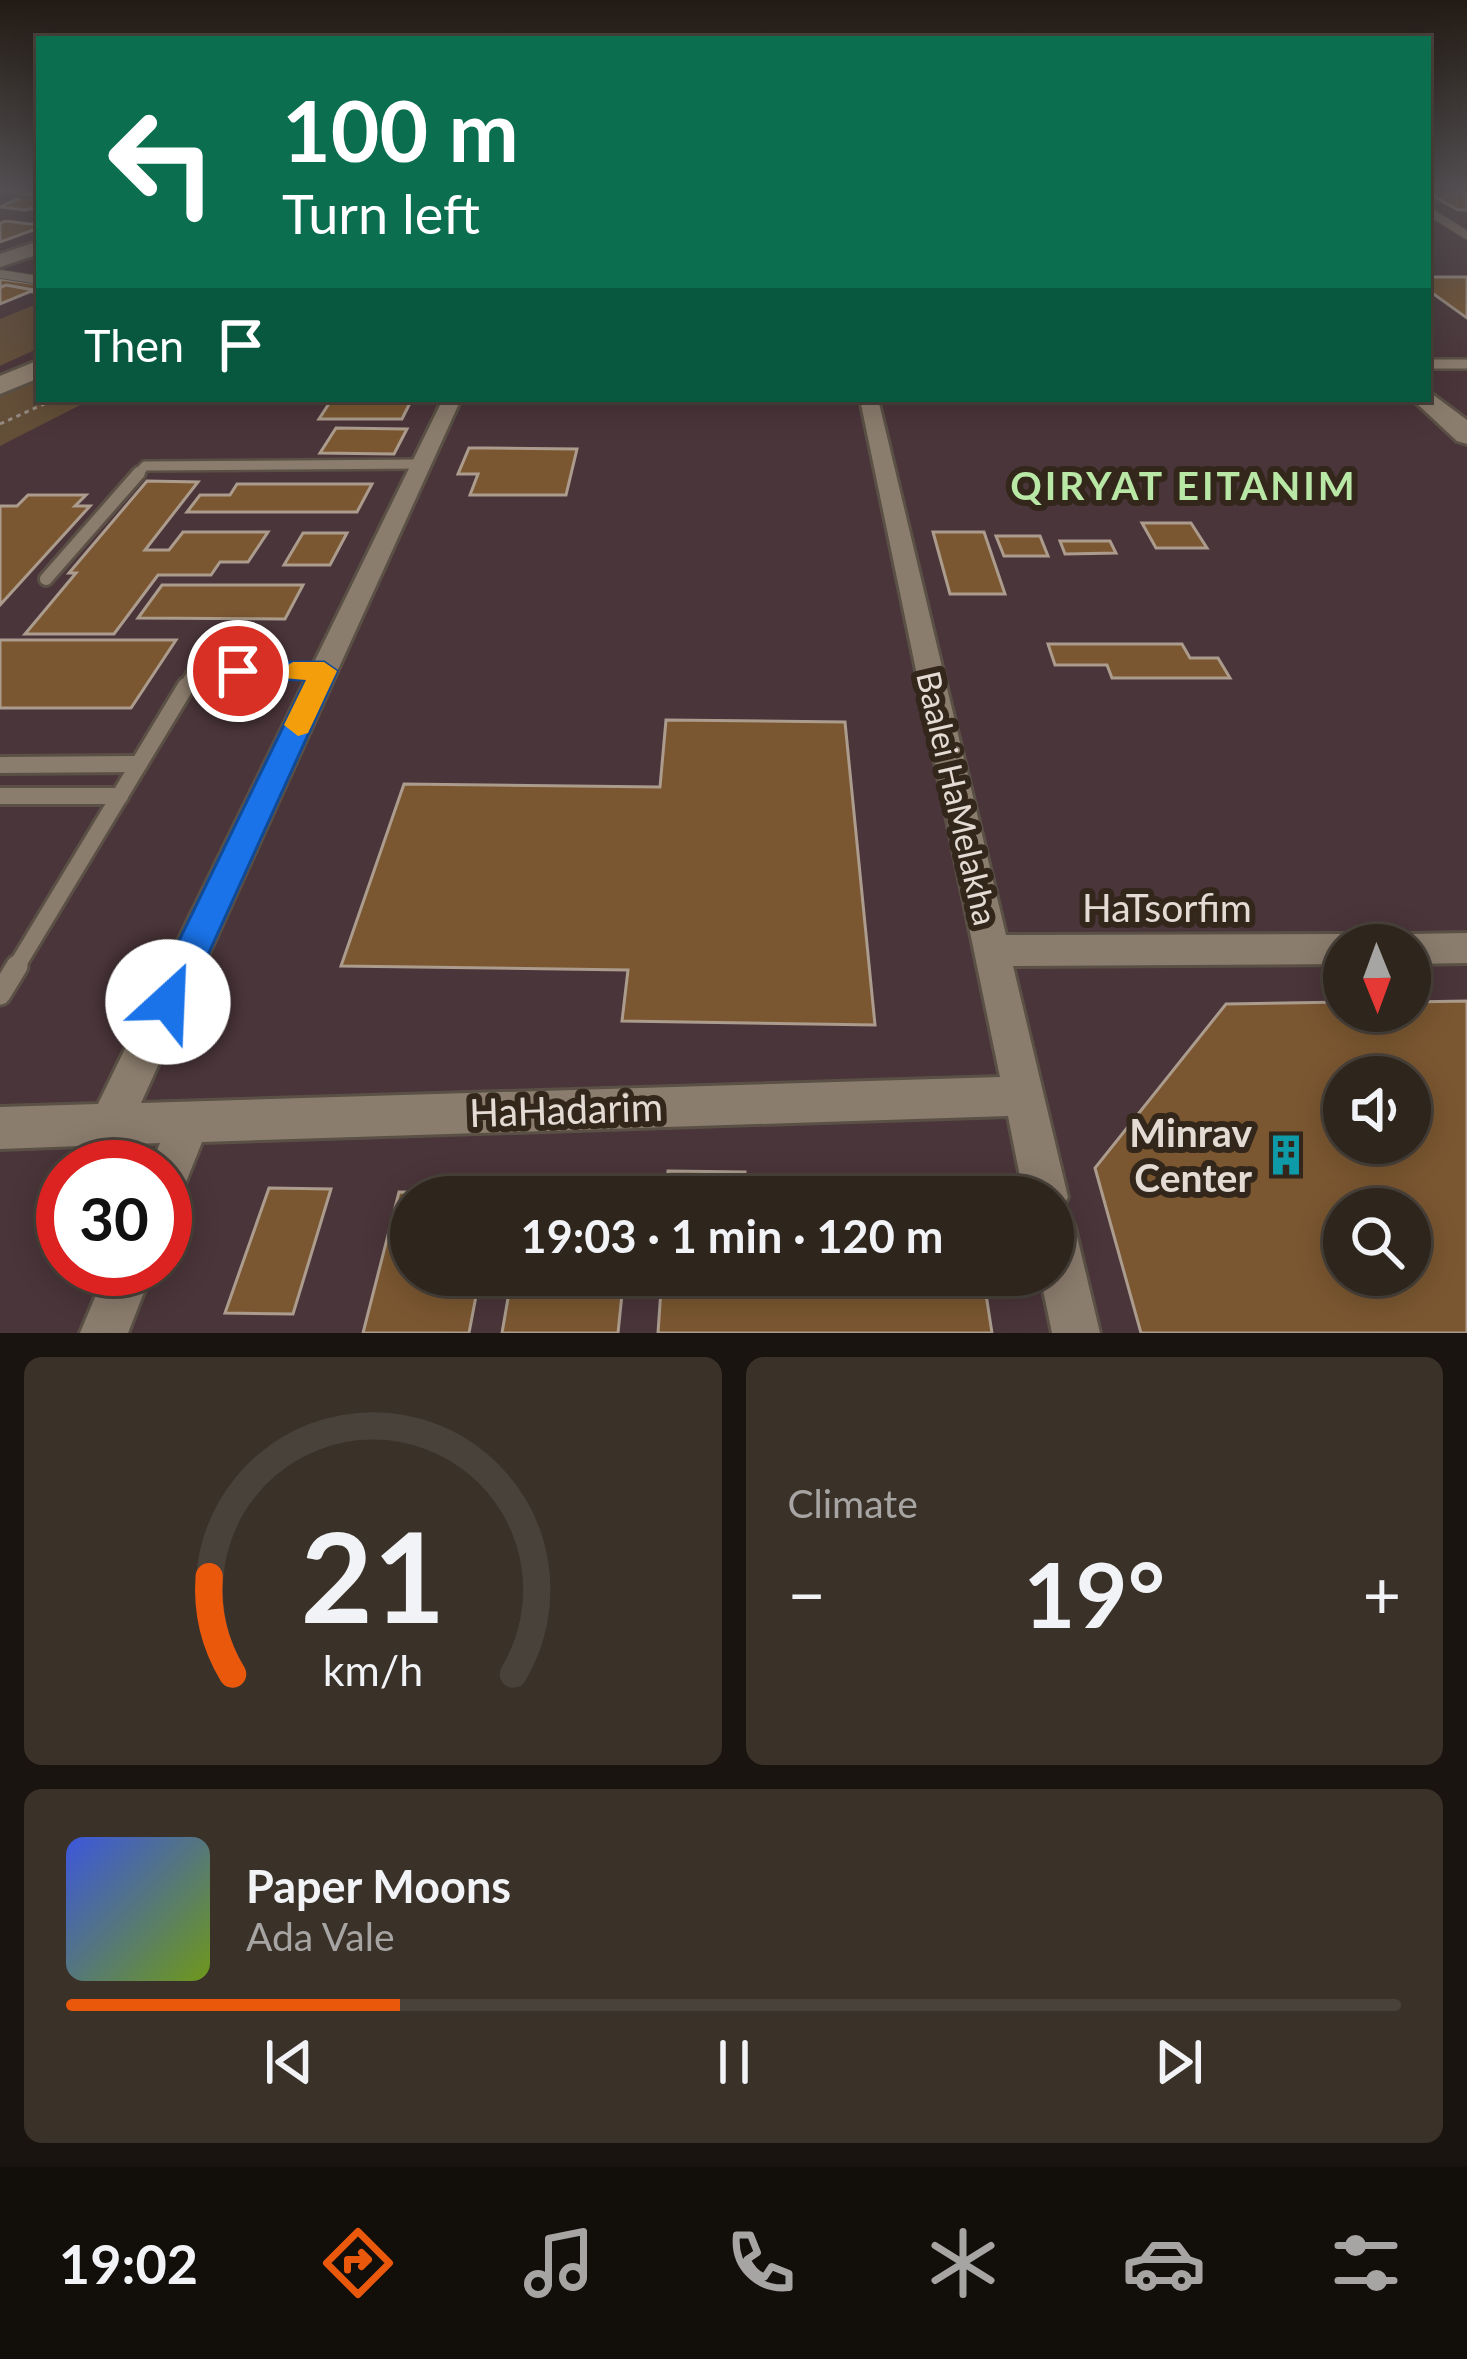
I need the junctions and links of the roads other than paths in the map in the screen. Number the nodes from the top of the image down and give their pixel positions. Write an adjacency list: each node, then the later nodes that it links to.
1 (30, 250): 2 (street)
2 (0, 261)
3 (0, 274): 4 (lane)
4 (36, 280)
5 (36, 357): 8 (street)
6 (1431, 364): 7 (lane)
7 (1467, 364)
8 (11, 376)
9 (1431, 384): 13 (street)
10 (451, 402): 15 (street)
11 (869, 402): 25 (street, Baalei HaMelakha)
12 (1429, 402): 14 (street)
13 (1467, 414)
14 (1467, 435)
15 (421, 464): 16 (lane); 17 (street)
16 (46, 579)
17 (324, 671): 18 (lane); 29 (street)
18 (139, 764): 19 (lane); 21 (lane)
19 (0, 765)
20 (0, 796): 21 (lane)
21 (120, 796): 26 (lane)
22 (1467, 948): 24 (street)
23 (1323, 949): 25 (street, HaTsorfim)
24 (1431, 949)
25 (991, 951): 27 (street, Baalei HaMelakha)
26 (0, 994)
27 (1024, 1096): 28 (street, HaHadarim); 32 (street, Baalei HaMelakha)
28 (189, 1122): 29 (street, HaHadarim); 31 (street)
29 (109, 1126): 30 (street, HaHadarim)
30 (0, 1128)
31 (182, 1140)
32 (1041, 1176)
33 (119, 1296): 35 (street)
34 (1068, 1296): 36 (street)
35 (104, 1333)
36 (1076, 1333)

